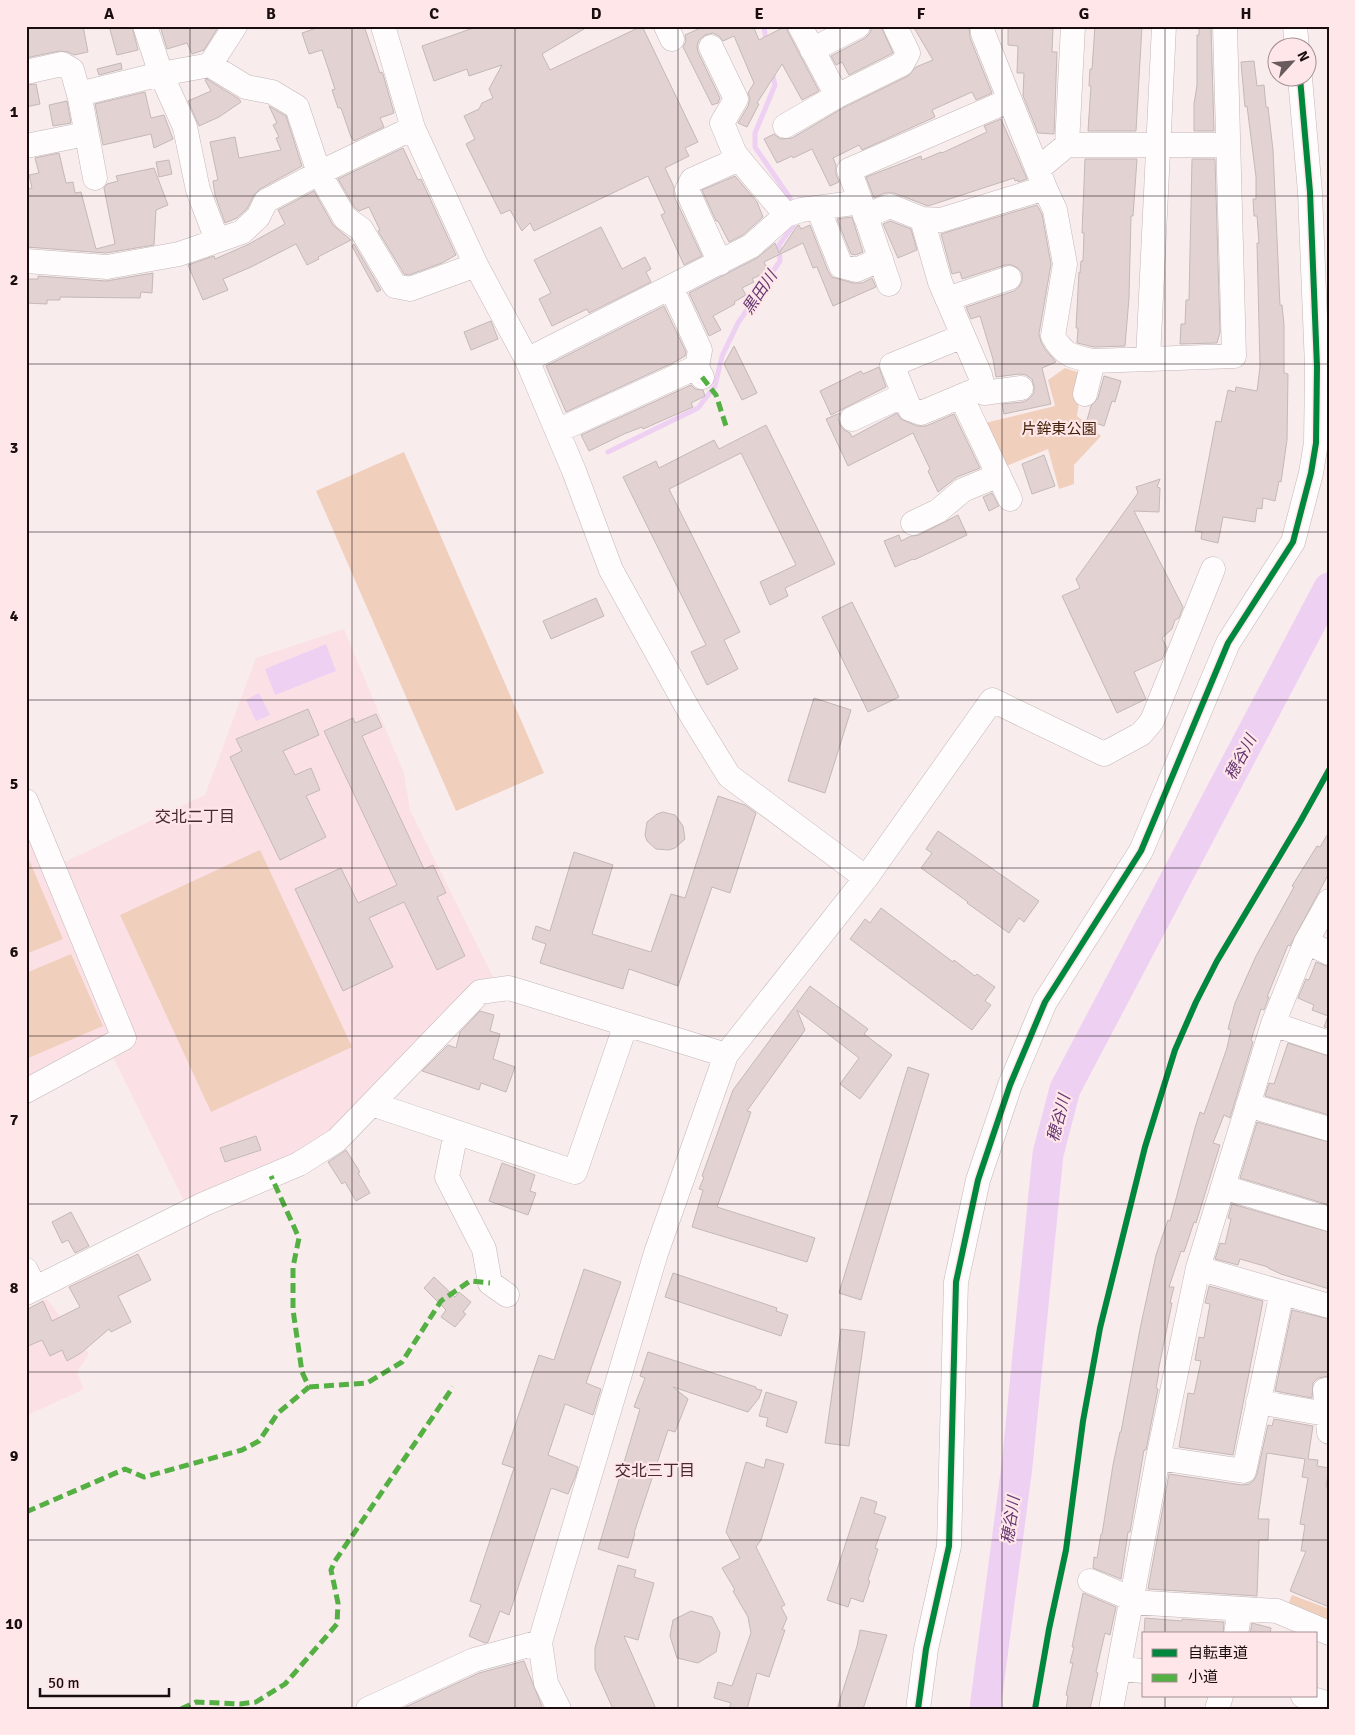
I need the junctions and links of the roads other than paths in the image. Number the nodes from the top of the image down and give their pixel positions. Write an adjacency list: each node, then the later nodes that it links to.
1 (145, 26): 15 (street)
2 (235, 26): 13 (street)
3 (383, 26): 21 (street)
4 (800, 26): 12 (street)
5 (858, 26): 12 (street)
6 (895, 26): 18 (street)
7 (982, 26): 19 (street)
8 (1073, 26): 23 (street)
9 (1164, 26): 26 (street)
10 (1224, 26): 24 (street)
11 (711, 47): 27 (street)
12 (812, 50): 18 (street)
13 (210, 65): 15 (street); 28 (street)
14 (26, 72): 17 (street)
15 (160, 74): 17 (street); 34 (street)
16 (1301, 88): 95 (street)
17 (79, 94): 22 (street)
18 (837, 96): 20 (street)
19 (1010, 100): 30 (street); 31 (street)
20 (784, 126)
21 (413, 128): 28 (street); 38 (street)
22 (86, 134): 25 (street); 29 (street)
23 (1067, 145): 26 (street); 30 (street)
24 (1228, 145): 26 (street); 44 (street)
25 (26, 146)
26 (1158, 146): 44 (street)
27 (739, 159): 32 (street); 37 (street)
28 (319, 173): 34 (street); 38 (street)
29 (95, 178)
30 (1041, 178): 33 (street); 46 (street)
31 (863, 209): 32 (street); 33 (street); 35 (street)
32 (798, 212): 35 (street); 37 (street)
33 (922, 218): 42 (street)
34 (218, 240): 36 (street)
35 (881, 259): 40 (street)
36 (26, 262)
37 (720, 263): 41 (street)
38 (476, 265): 45 (street)
39 (1009, 278): 42 (street)
40 (889, 284)
41 (671, 287): 45 (street); 53 (street)
42 (947, 299): 43 (street)
43 (963, 336): 47 (street); 50 (street)
44 (1148, 359): 46 (street)
45 (528, 360): 53 (street)
46 (1093, 361): 49 (street)
47 (983, 387): 48 (street); 51 (street)
48 (1021, 388)
49 (1085, 394)
50 (904, 395): 51 (street); 52 (street)
51 (962, 396): 54 (street)
52 (853, 420)
53 (557, 431): 59 (street)
54 (998, 475): 55 (street); 56 (street)
55 (1010, 499)
56 (913, 523)
57 (1213, 569): 59 (street)
58 (26, 801): 67 (street)
59 (866, 878): 66 (street)
60 (1329, 901): 61 (street)
61 (1306, 942): 62 (street); 64 (street)
62 (1329, 953)
63 (626, 1024): 66 (street); 68 (street); 71 (street)
64 (1273, 1024): 65 (street); 69 (street)
65 (1329, 1043)
66 (726, 1055): 88 (street)
67 (26, 1091)
68 (372, 1104): 71 (street); 75 (street)
69 (1248, 1105): 70 (street); 72 (street)
70 (1329, 1130)
71 (456, 1132): 77 (street)
72 (1224, 1187): 73 (street); 74 (street)
73 (1329, 1219)
74 (1198, 1268): 76 (street); 82 (street)
75 (29, 1284)
76 (1282, 1292): 78 (street); 80 (street)
77 (507, 1295)
78 (1329, 1306)
79 (1329, 1390): 81 (street)
80 (1258, 1402): 81 (street); 82 (street)
81 (1328, 1423)
82 (1158, 1458): 84 (street)
83 (1090, 1581): 84 (street)
84 (1132, 1600): 85 (street); 89 (street)
85 (1240, 1609): 86 (street); 87 (street)
86 (1236, 1632)
87 (1329, 1633)
88 (540, 1642): 93 (street); 94 (street)
89 (1120, 1668): 90 (street); 96 (street)
90 (1142, 1671)
91 (1310, 1698): 92 (street)
92 (1329, 1704)
93 (368, 1709)
94 (559, 1709)
95 (918, 1709)
96 (1111, 1709)

